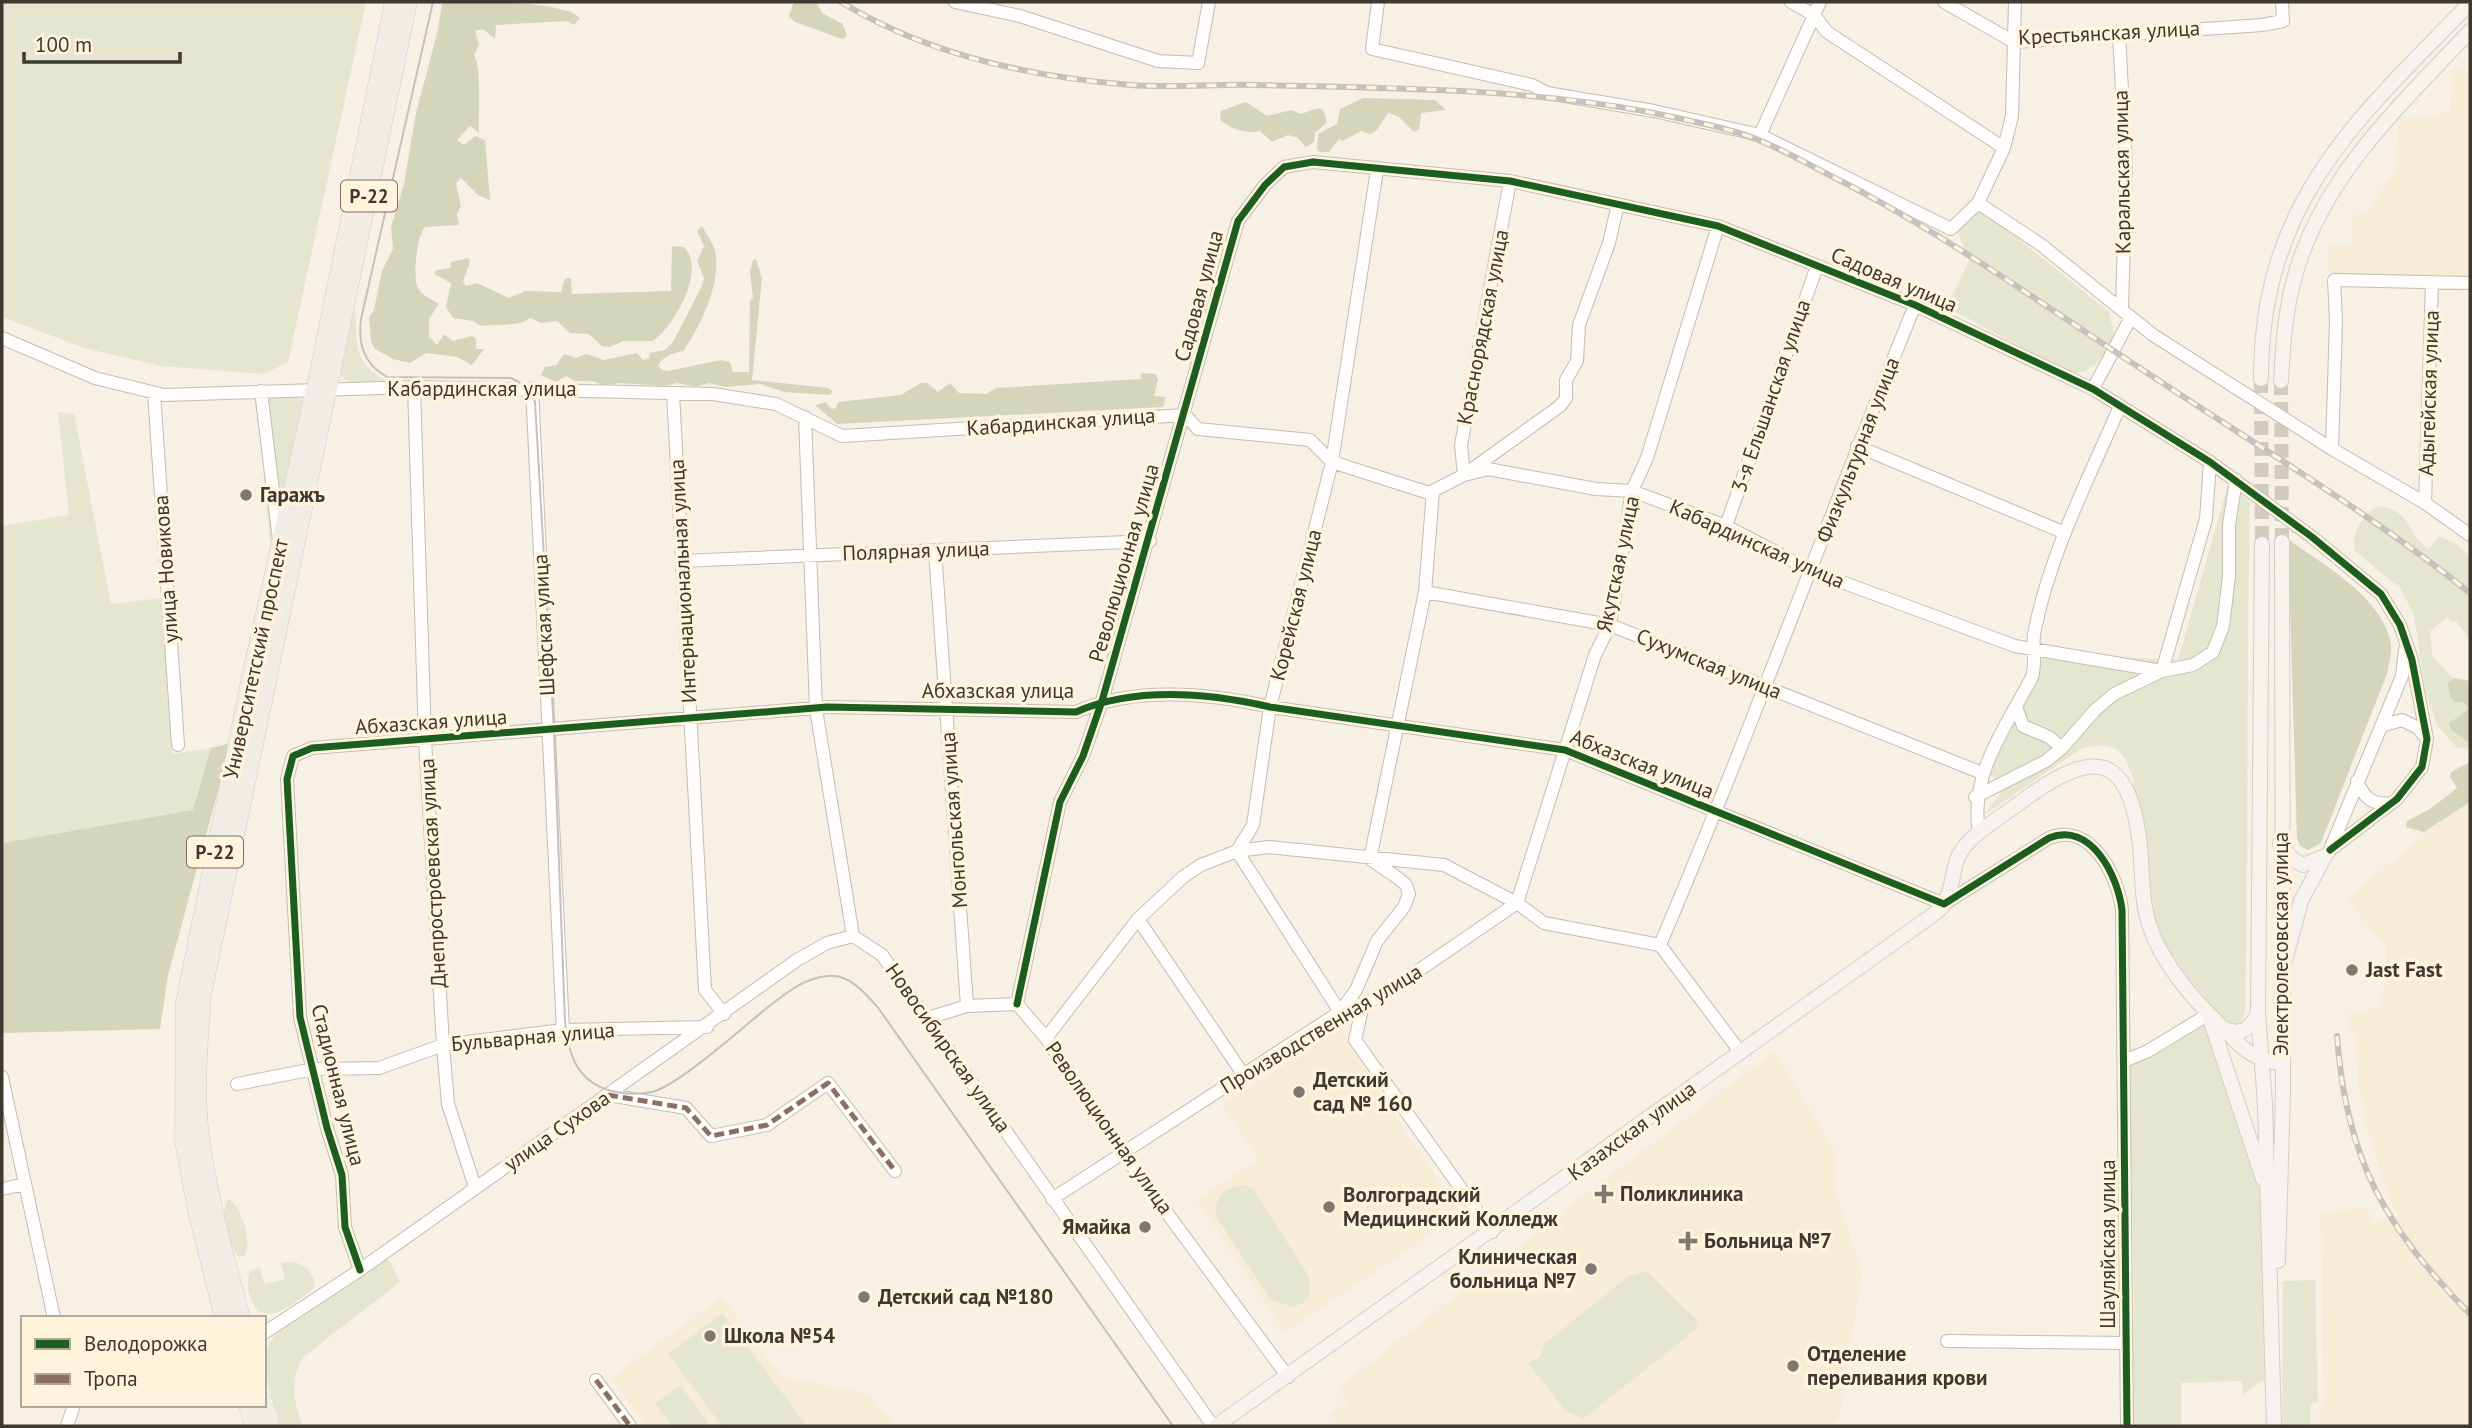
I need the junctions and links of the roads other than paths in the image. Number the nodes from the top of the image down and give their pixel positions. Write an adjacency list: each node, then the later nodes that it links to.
1 (394, 2): 33 (highway, Университетский проспект / Р-22)
2 (408, 2): 33 (highway, Университетский проспект / Р-22)
3 (955, 2): 4 (street)
4 (1209, 2)
5 (1378, 2): 16 (street)
6 (1791, 2): 12 (street)
7 (1820, 2): 12 (street)
8 (1944, 2): 15 (street, Крестьянская улица)
9 (2015, 2): 15 (street)
10 (2281, 2): 14 (street, Крестьянская улица)
11 (2470, 3): 29 (main road)
12 (1814, 15): 16 (street); 17 (street)
13 (2470, 31): 30 (main road)
14 (2119, 34): 15 (street, Крестьянская улица); 27 (street, Каральская улица)
15 (2014, 42): 17 (street)
16 (1760, 135): 20 (street)
17 (2004, 148): 20 (street)
18 (1377, 170): 19 (street, Садовая улица); 39 (street, Садовая улица); 43 (street, Корейская улица)
19 (1510, 181): 21 (street, Садовая улица); 45 (street, Краснорядская улица)
20 (1978, 203): 27 (street)
21 (1618, 204): 22 (street, Садовая улица); 45 (street)
22 (1718, 226): 23 (street, Садовая улица); 48 (street, Якутская улица)
23 (1817, 266): 26 (street, Садовая улица); 50 (street, 3-я Ельшанская улица)
24 (2432, 282): 25 (street); 42 (street); 49 (street, Адыгейская улица)
25 (2470, 283)
26 (1915, 305): 34 (street, Садовая улица); 41 (street, Физкультурная улица)
27 (2126, 313): 34 (street); 42 (street)
28 (2, 338): 36 (street, Кабардинская улица)
29 (2261, 379)
30 (2281, 381)
31 (414, 387): 32 (street, Кабардинская улица); 33 (street, Кабардинская улица); 77 (street, Днепростроевская улица)
32 (532, 388): 37 (street, Кабардинская улица); 75 (street, Шефская улица)
33 (323, 389): 35 (street, Кабардинская улица); 56 (highway, Университетский проспект / Р-22); 131 (highway, Университетский проспект / Р-22)
34 (2093, 389): 38 (street, Садовая улица)
35 (261, 391): 36 (street, Кабардинская улица); 56 (street)
36 (154, 393): 78 (street, улица Новикова)
37 (673, 393): 40 (street, Кабардинская улица); 59 (street, Интернациональная улица)
38 (2120, 406): 44 (street, Садовая улица); 51 (street)
39 (1185, 415): 40 (street, Кабардинская улица); 43 (street, Кабардинская улица); 53 (street, Революционная улица)
40 (805, 417): 58 (street)
41 (1857, 446): 51 (street); 60 (street, Физкультурная улица)
42 (2332, 449): 49 (street)
43 (1332, 462): 47 (street, Кабардинская улица); 68 (street, Корейская улица)
44 (2210, 462): 46 (street, Садовая улица); 65 (street)
45 (1464, 475): 47 (street, Кабардинская улица); 48 (street, Кабардинская улица)
46 (2236, 480): 63 (street, Садовая улица); 65 (street)
47 (1433, 491): 61 (street)
48 (1632, 491): 50 (street, Кабардинская улица); 62 (street, Якутская улица)
49 (2425, 503): 52 (street)
50 (1726, 526): 60 (street, Кабардинская улица)
51 (2065, 533): 64 (street)
52 (2470, 535)
53 (1150, 541): 57 (street, Полярная улица); 67 (street, Революционная улица)
54 (2281, 542): 88 (main road, Электролесовская улица)
55 (2262, 544): 102 (main road, Электролесовская улица)
56 (280, 547): 130 (highway, Университетский проспект / Р-22)
57 (935, 550): 58 (street, Полярная улица); 71 (street, Монгольская улица)
58 (812, 555): 59 (street, Полярная улица); 70 (street)
59 (682, 561): 72 (street, Интернациональная улица)
60 (1812, 571): 64 (street, Кабардинская улица); 66 (street, Физкультурная улица)
61 (1425, 592): 62 (street, Сухумская улица); 73 (street)
62 (1609, 625): 66 (street, Сухумская улица); 80 (street, Якутская улица)
63 (2405, 636): 74 (street); 76 (street, Садовая улица)
64 (2035, 647): 65 (street, Кабардинская улица); 69 (street)
65 (2162, 671): 79 (street)
66 (1764, 686): 81 (street, Сухумская улица); 86 (street, Физкультурная улица)
67 (1102, 701): 68 (street, Абхазская улица); 71 (street, Абхазская улица); 99 (street, Революционная улица)
68 (1270, 707): 73 (street, Абхазская улица); 89 (street, Корейская улица)
69 (2016, 708): 79 (street); 81 (street)
70 (816, 709): 71 (street, Абхазская улица); 72 (street, Абхазская улица); 95 (street)
71 (946, 709): 100 (street, Монгольская улица)
72 (691, 716): 75 (street, Абхазская улица); 103 (street, Интернациональная улица)
73 (1396, 724): 80 (street, Абхазская улица); 91 (street)
74 (2381, 726): 76 (street); 83 (street)
75 (550, 731): 77 (street, Абхазская улица); 108 (street, Шефская улица)
76 (2427, 738): 85 (street, Садовая улица)
77 (425, 740): 82 (street, Абхазская улица); 110 (street, Днепростроевская улица)
78 (178, 745)
79 (2062, 748): 84 (street)
80 (1565, 750): 86 (street, Абхазская улица); 92 (street, Якутская улица)
81 (1982, 773): 84 (street)
82 (287, 779): 115 (street, Стадионная улица)
83 (2357, 781): 85 (street); 90 (street)
84 (1975, 797): 87 (street)
85 (2392, 803): 90 (street, Садовая улица)
86 (1717, 812): 93 (street, Абхазская улица); 96 (street, Физкультурная улица)
87 (1979, 832): 93 (main road); 104 (main road)
88 (2280, 842): 90 (main road); 97 (main road, Электролесовская улица)
89 (1237, 851): 91 (street); 94 (street); 101 (street)
90 (2328, 853): 97 (main road)
91 (1370, 859): 92 (street); 101 (street)
92 (1517, 902): 96 (street); 98 (street, Производственная улица)
93 (1944, 905): 111 (main road, Казахская улица); 112 (street, Шауляйская улица)
94 (1138, 919): 109 (street); 116 (street)
95 (853, 936): 103 (street, улица Сухова); 105 (street, Новосибирская улица)
96 (1660, 945): 111 (street)
97 (2283, 972): 114 (main road, Электролесовская улица)
98 (1371, 1000): 101 (street, Производственная улица); 127 (street)
99 (1017, 1003): 100 (street); 109 (street, Революционная улица)
100 (967, 1006): 105 (street)
101 (1340, 1012): 116 (street, Производственная улица)
102 (2258, 1013): 107 (main road); 113 (main road, Электролесовская улица)
103 (724, 1014): 106 (street, улица Сухова)
104 (2209, 1014): 107 (main road); 112 (street); 125 (main road)
105 (928, 1018): 126 (street, Новосибирская улица)
106 (708, 1027): 108 (street, Бульварная улица); 119 (street, улица Сухова)
107 (2223, 1028): 113 (main road)
108 (563, 1030): 110 (street, Бульварная улица)
109 (1046, 1038): 120 (street, Революционная улица)
110 (443, 1045): 115 (street, Бульварная улица); 123 (street, Днепростроевская улица)
111 (1741, 1053): 127 (main road, Казахская улица)
112 (2124, 1061): 134 (street, Шауляйская улица)
113 (2261, 1061): 114 (main road); 125 (main road, Электролесовская улица)
114 (2281, 1063): 135 (main road, Электролесовская улица)
115 (314, 1069): 118 (street, Бульварная улица); 128 (street, Стадионная улица)
116 (1243, 1074): 120 (street, Производственная улица)
117 (2, 1077): 122 (street)
118 (237, 1084)
119 (608, 1095): 121 (street); 123 (street, улица Сухова)
120 (1122, 1152): 126 (street, Производственная улица); 136 (street, Революционная улица)
121 (895, 1171)
122 (25, 1184): 124 (street); 129 (street)
123 (475, 1187): 128 (street, улица Сухова)
124 (2, 1189)
125 (2268, 1196): 135 (main road, Электролесовская улица)
126 (1052, 1199): 145 (street, Новосибирская улица)
127 (1492, 1232): 136 (main road, Казахская улица)
128 (360, 1270): 132 (street, улица Сухова)
129 (54, 1316)
130 (223, 1316)
131 (240, 1316)
132 (266, 1332)
133 (1947, 1341): 134 (street)
134 (2126, 1343): 146 (street, Шауляйская улица)
135 (2273, 1346): 147 (main road, Электролесовская улица)
136 (1288, 1377): 145 (main road, Казахская улица)
137 (596, 1380): 144 (street)
138 (73, 1407): 141 (street)
139 (249, 1407): 142 (highway)
140 (265, 1407): 143 (highway)
141 (67, 1426)
142 (254, 1426)
143 (271, 1426)
144 (630, 1426)
145 (1214, 1426)
146 (2127, 1426)
147 (2274, 1426)

